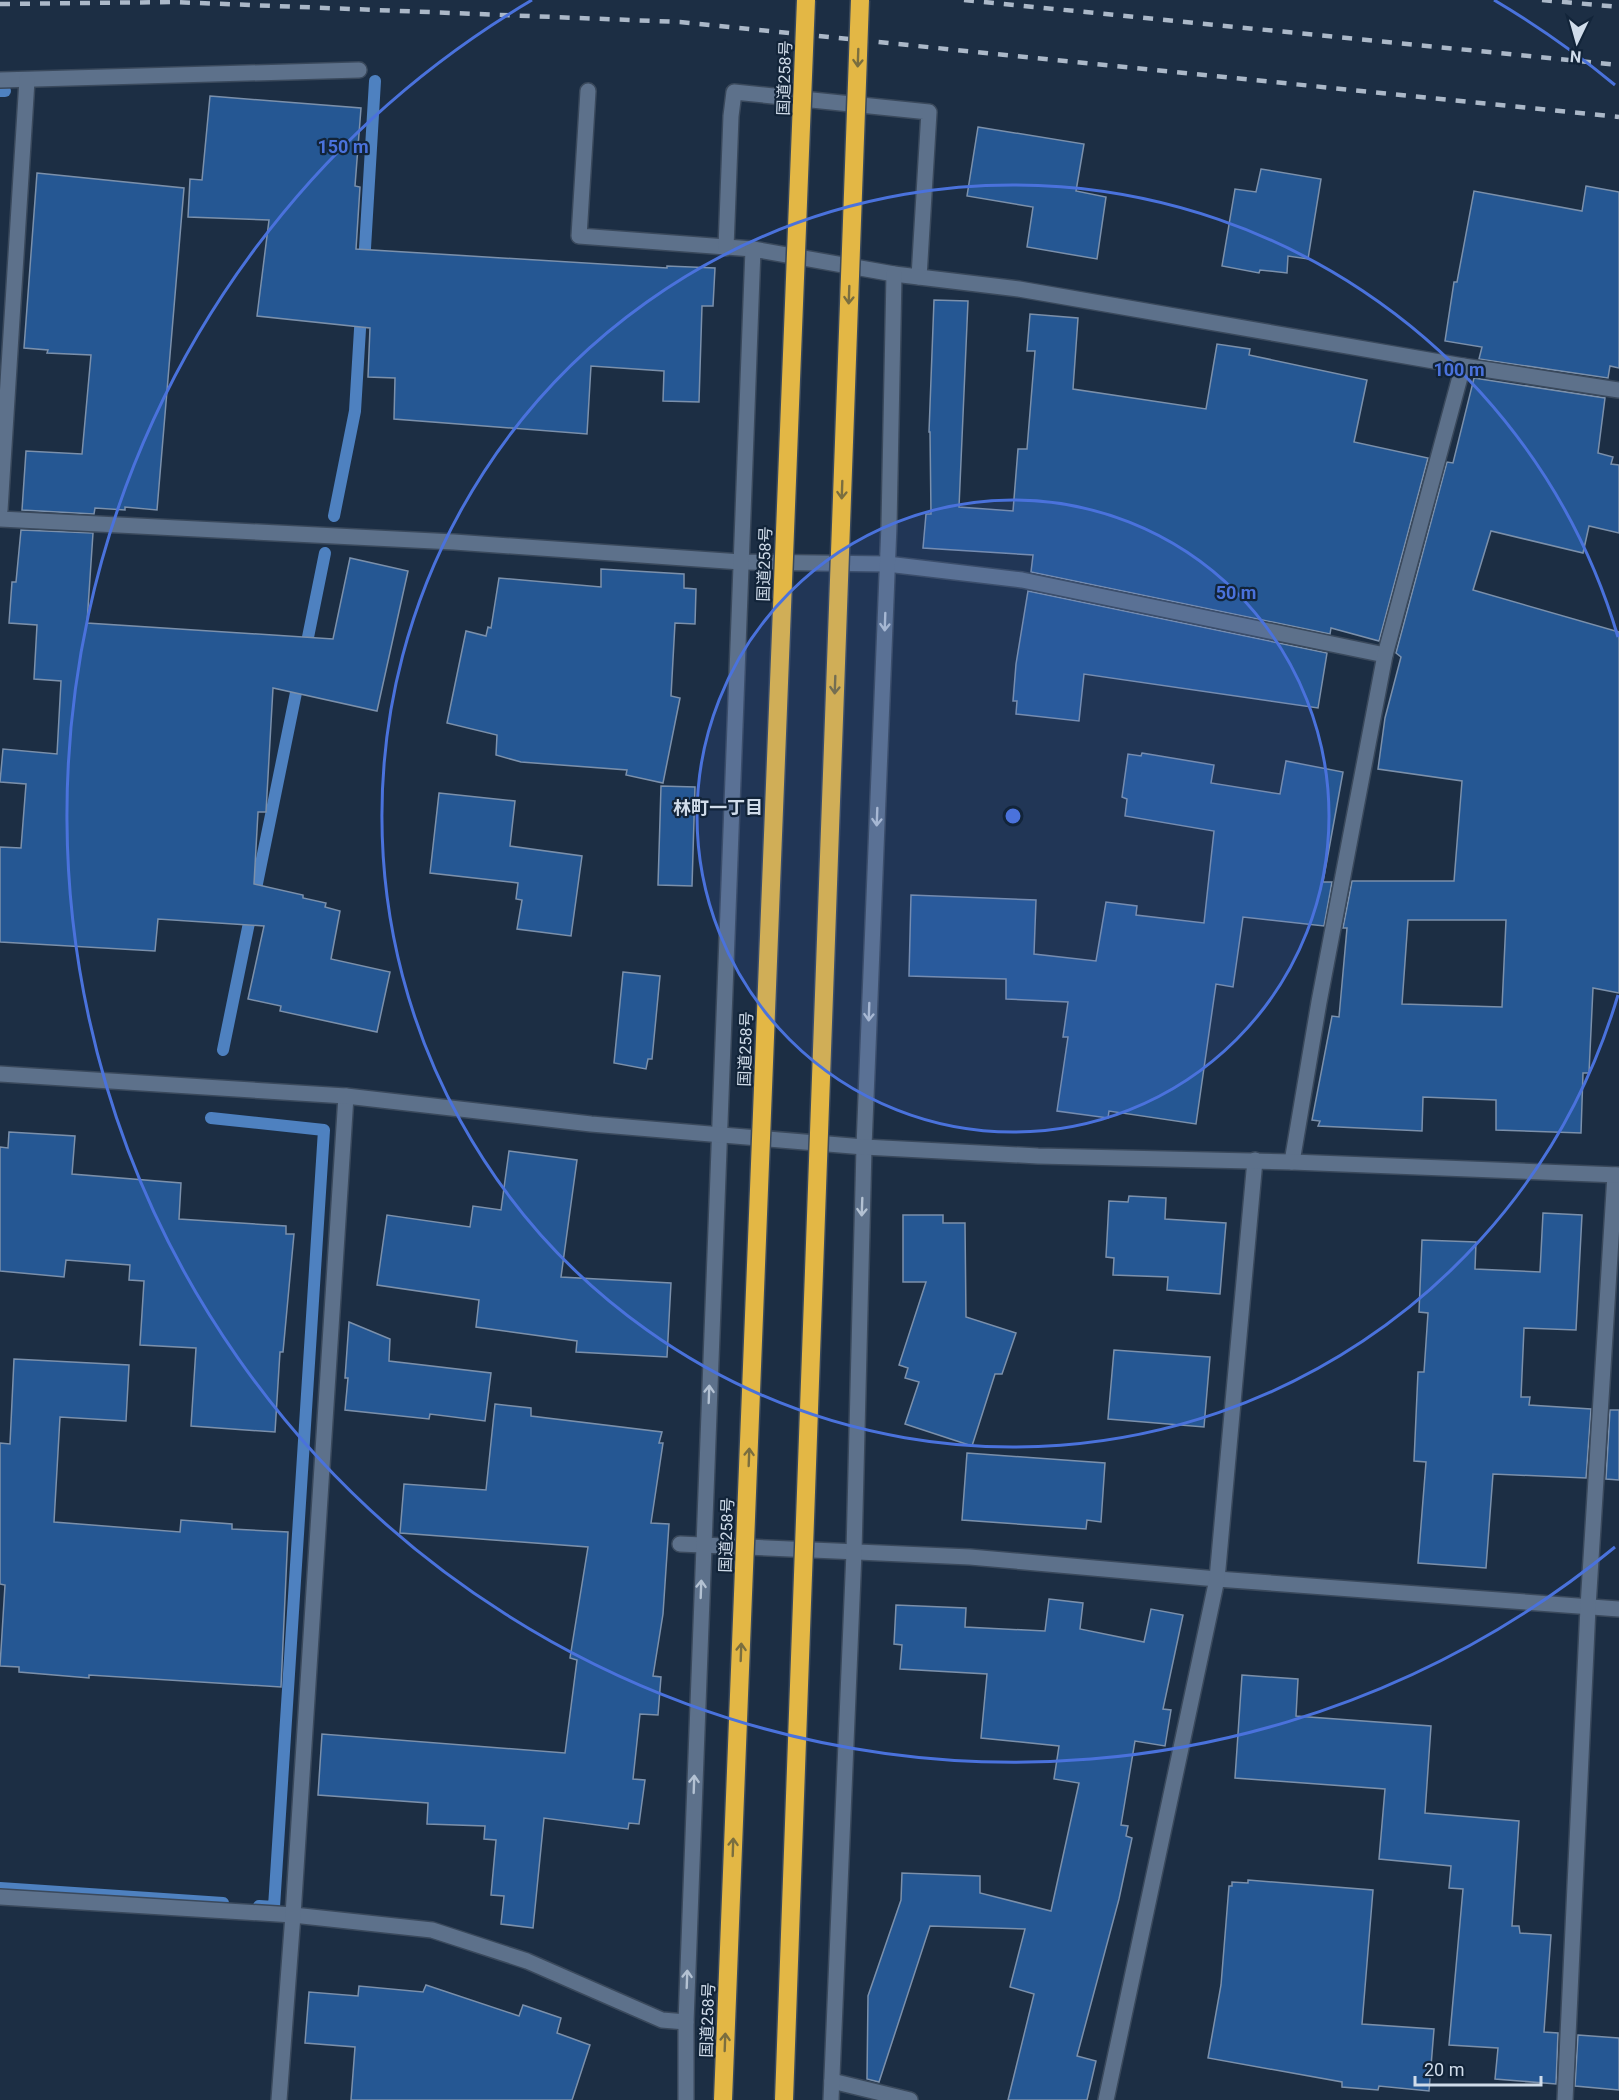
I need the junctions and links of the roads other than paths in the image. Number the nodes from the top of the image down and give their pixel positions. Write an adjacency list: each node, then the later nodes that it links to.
1 (806, 0): 37 (highway, 国道258号, one-way to 1, bridge)
2 (860, 0): 38 (highway, one-way to 38, bridge)
3 (359, 70): 5 (street)
4 (0, 80): 5 (street)
5 (27, 80): 13 (street)
6 (588, 91): 7 (street)
7 (726, 248): 8 (street); 10 (street)
8 (753, 249): 9 (street); 15 (street)
9 (894, 274): 10 (street); 16 (street)
10 (919, 277): 11 (street)
11 (1463, 366): 12 (street); 17 (street)
12 (1619, 390)
13 (0, 510)
14 (0, 519): 15 (street)
15 (741, 562): 16 (street); 20 (street)
16 (887, 564): 17 (street); 21 (street, one-way to 21)
17 (1384, 655): 23 (street)
18 (0, 1074): 19 (street)
19 (346, 1096): 20 (street); 32 (street)
20 (719, 1135): 21 (street); 26 (street, one-way to 20)
21 (864, 1147): 22 (street); 27 (street, one-way to 27)
22 (1255, 1160): 23 (street); 28 (street)
23 (1293, 1162): 24 (street)
24 (1617, 1175): 29 (street)
25 (680, 1544): 26 (street)
26 (703, 1545): 27 (street); 33 (street, one-way to 26)
27 (854, 1552): 28 (street); 34 (street)
28 (1217, 1580): 29 (street); 41 (street)
29 (1588, 1607): 30 (street); 42 (street)
30 (1619, 1609)
31 (0, 1897): 32 (street)
32 (293, 1915): 33 (street); 35 (street)
33 (686, 2022): 36 (street)
34 (832, 2080): 39 (street); 40 (street)
35 (279, 2100)
36 (686, 2100)
37 (723, 2100)
38 (784, 2100)
39 (831, 2100)
40 (910, 2100)
41 (1106, 2100)
42 (1565, 2100)

